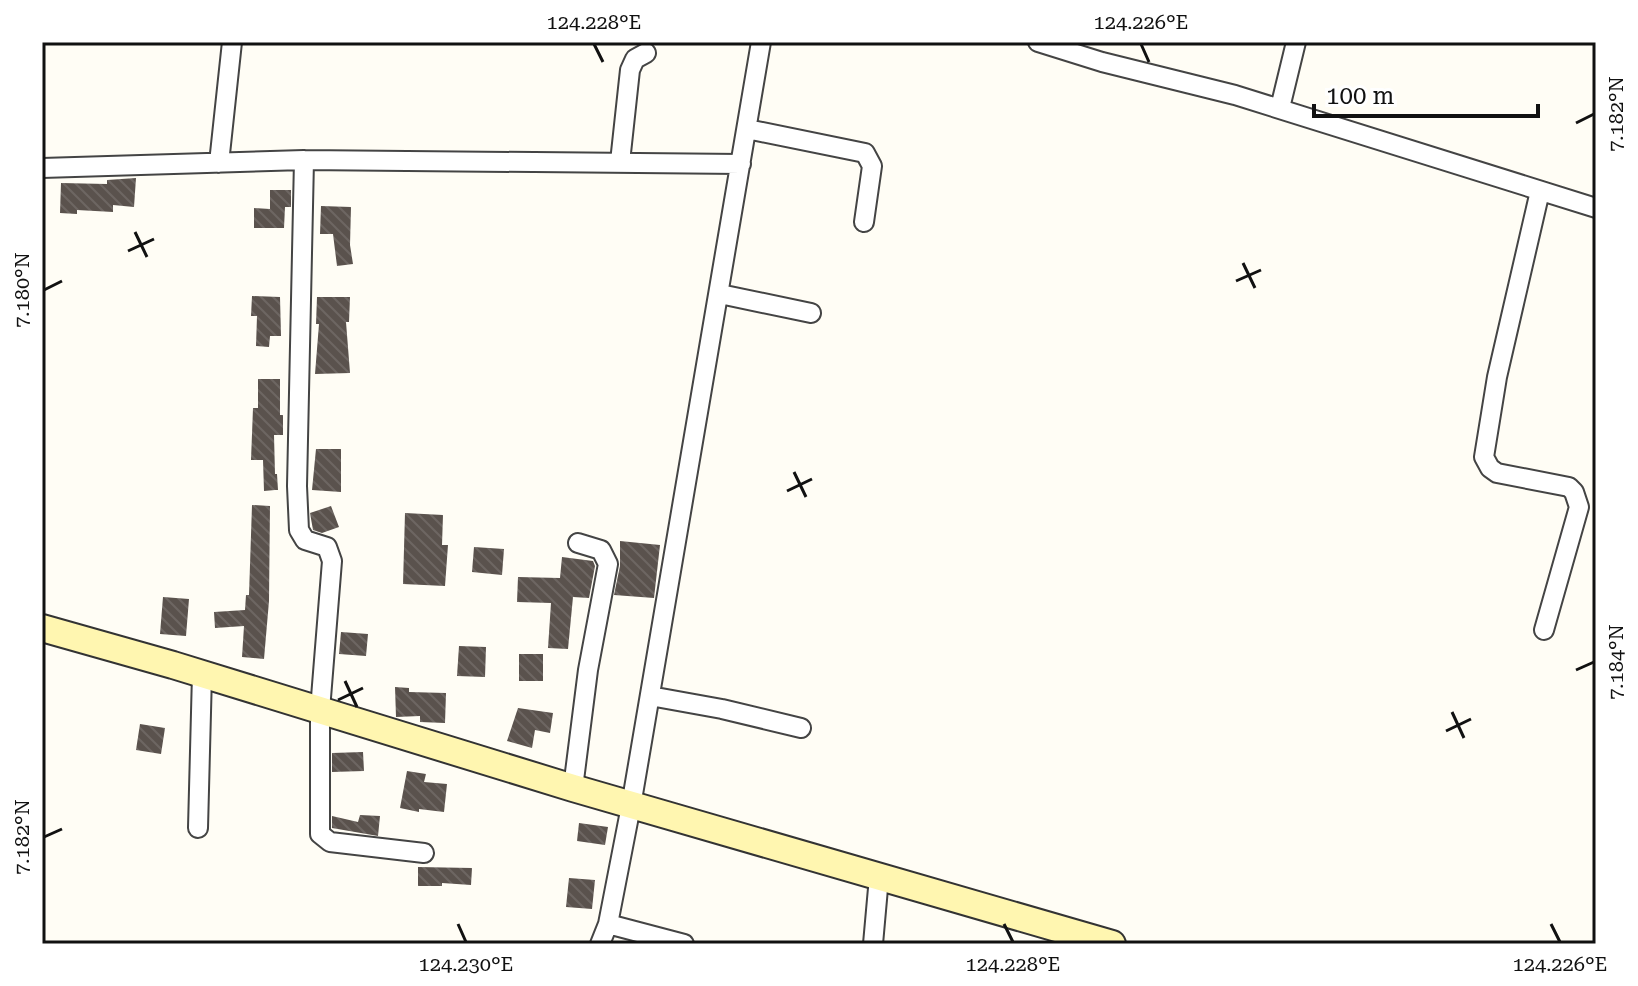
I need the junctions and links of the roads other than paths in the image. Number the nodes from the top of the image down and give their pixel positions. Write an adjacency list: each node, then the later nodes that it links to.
1 (232, 42): 10 (street)
2 (761, 42): 7 (street)
3 (1038, 42): 6 (street)
4 (1296, 42): 6 (street)
5 (646, 53): 9 (street)
6 (1280, 108): 13 (street)
7 (747, 129): 11 (street); 15 (street)
8 (304, 160): 9 (street); 10 (street); 23 (street)
9 (620, 162): 11 (street)
10 (219, 163): 12 (street)
11 (741, 164): 16 (street)
12 (42, 168)
13 (1540, 191): 14 (street); 20 (street)
14 (1596, 208)
15 (864, 222)
16 (720, 294): 17 (street); 22 (street)
17 (811, 313)
18 (578, 543): 25 (street)
19 (42, 628): 21 (street)
20 (1544, 630)
21 (202, 674): 23 (street); 27 (street)
22 (650, 696): 24 (street); 26 (street)
23 (320, 710): 25 (street); 28 (street)
24 (801, 728)
25 (573, 788): 26 (street)
26 (631, 806): 29 (street); 30 (street)
27 (198, 828)
28 (424, 853)
29 (879, 877): 33 (street); 34 (street)
30 (608, 924): 31 (street); 32 (street)
31 (600, 944)
32 (684, 944)
33 (873, 944)
34 (1112, 944)

